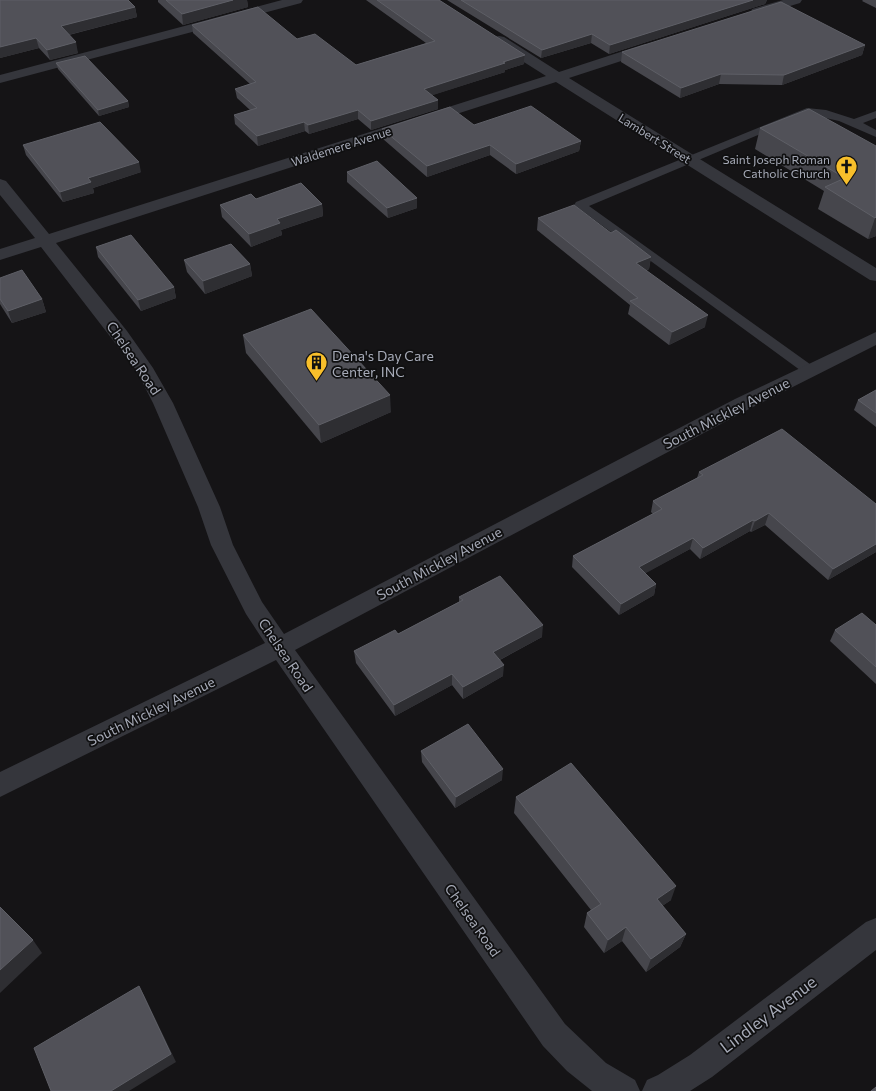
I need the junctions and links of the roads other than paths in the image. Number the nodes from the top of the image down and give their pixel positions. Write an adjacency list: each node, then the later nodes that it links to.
1 (297, 0): 7 (street)
2 (796, 0): 3 (street)
3 (744, 17)
4 (486, 32): 6 (street, Lambert Street)
5 (662, 43): 6 (street, Waldemere Avenue)
6 (558, 77): 11 (street, Lambert Street); 13 (street, Waldemere Avenue)
7 (0, 79)
8 (876, 114): 9 (lane)
9 (855, 122): 10 (lane); 11 (lane)
10 (876, 134)
11 (689, 159): 15 (street, Lambert Street); 17 (lane)
12 (0, 184): 13 (street, Chelsea Road)
13 (45, 241): 14 (street, Waldemere Avenue); 18 (street, Chelsea Road)
14 (0, 256)
15 (875, 274)
16 (875, 339): 17 (street, South Mickley Avenue)
17 (809, 370): 18 (street, South Mickley Avenue)
18 (280, 647): 19 (street, South Mickley Avenue); 21 (street, Chelsea Road)
19 (0, 785)
20 (876, 932): 22 (street, Lindley Avenue)
21 (624, 1091)
22 (658, 1091)

